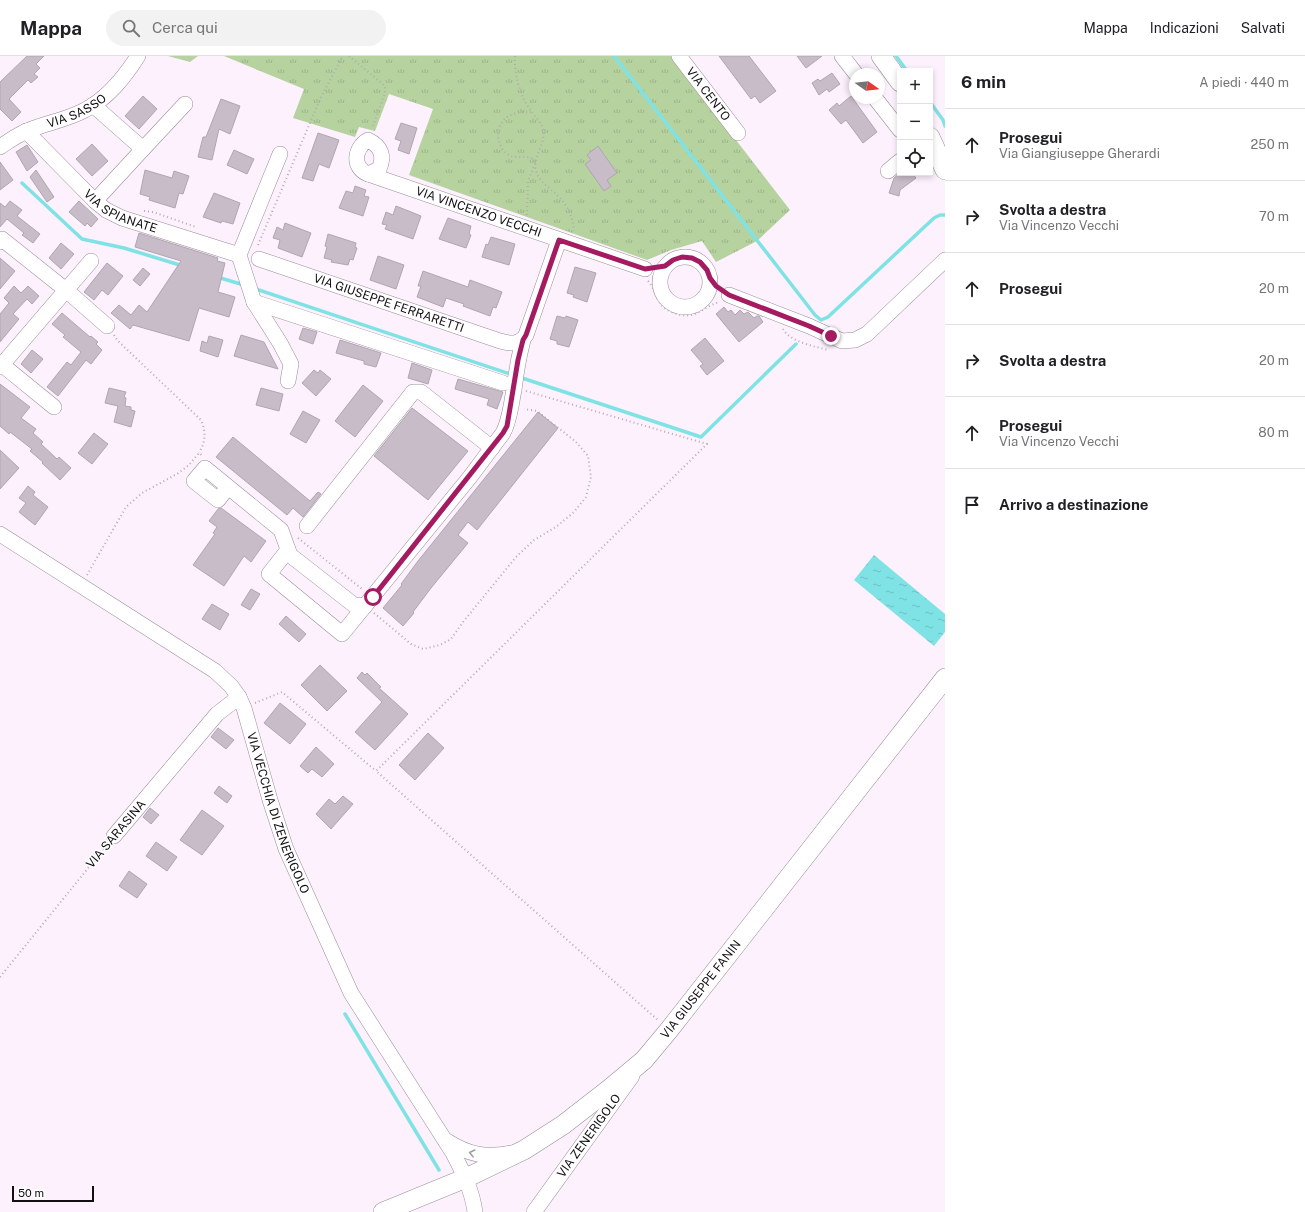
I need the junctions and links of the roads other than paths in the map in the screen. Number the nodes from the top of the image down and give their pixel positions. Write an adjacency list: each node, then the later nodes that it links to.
1 (138, 56): 9 (street, VIA SASSO)
2 (679, 56): 12 (street, VIA CENTO)
3 (842, 56): 5 (street)
4 (880, 56): 6 (main road)
5 (851, 68)
6 (897, 78)
7 (185, 104): 15 (street)
8 (880, 104): 10 (street)
9 (93, 105): 11 (street, VIA SASSO); 15 (street)
10 (897, 126)
11 (26, 131): 14 (street, VIA SASSO); 23 (street, VIA SPIANATE)
12 (738, 133)
13 (931, 140): 19 (main road)
14 (0, 146)
15 (143, 149): 23 (street)
16 (280, 154): 26 (street)
17 (382, 157): 21 (street); 21 (street); 22 (street, VIA VINCENZO VECCHI)
18 (897, 164): 20 (street)
19 (945, 170)
20 (888, 171)
21 (368, 174): 22 (street, VIA VINCENZO VECCHI)
22 (402, 186): 24 (street, VIA VINCENZO VECCHI)
23 (95, 201): 26 (street, VIA SPIANATE)
24 (566, 239): 31 (street, VIA VINCENZO VECCHI); 39 (street)
25 (0, 242): 34 (street)
26 (241, 250): 37 (street)
27 (259, 259): 39 (street, VIA GIUSEPPE FERRARETTI)
28 (945, 260): 35 (street)
29 (91, 261): 34 (street)
30 (665, 266): 31 (street, VIA VINCENZO VECCHI); 32 (street); 33 (street)
31 (645, 269): 33 (street, VIA VINCENZO VECCHI)
32 (710, 278): 35 (street); 36 (street)
33 (660, 285): 36 (street)
34 (66, 290): 38 (street); 40 (street)
35 (729, 295): 36 (street)
36 (705, 297)
37 (253, 298): 41 (street); 42 (street)
38 (107, 326)
39 (521, 341): 42 (street)
40 (1, 365): 43 (street)
41 (288, 381)
42 (509, 385): 44 (street)
43 (54, 407)
44 (492, 448): 46 (street); 49 (street)
45 (228, 487): 48 (street)
46 (301, 530)
47 (0, 534): 51 (street, VIA VECCHIA DI ZENERIGOLO)
48 (288, 550): 49 (street); 49 (street)
49 (369, 601)
50 (945, 678): 53 (main road, VIA GIUSEPPE FANIN)
51 (241, 702): 52 (street, VIA SARASINA); 54 (street, VIA VECCHIA DI ZENERIGOLO)
52 (114, 836)
53 (644, 1060): 55 (main road, VIA GIUSEPPE FANIN); 59 (street, VIA ZENERIGOLO)
54 (445, 1140): 55 (street, one-way to 54); 56 (street, VIA VECCHIA DI ZENERIGOLO)
55 (524, 1150): 56 (main road, VIA GIUSEPPE FANIN)
56 (466, 1178): 57 (main road, VIA GIUSEPPE FANIN); 58 (street, VIA VECCHIA DI ZENERIGOLO)
57 (383, 1212)
58 (475, 1212)
59 (534, 1212)

